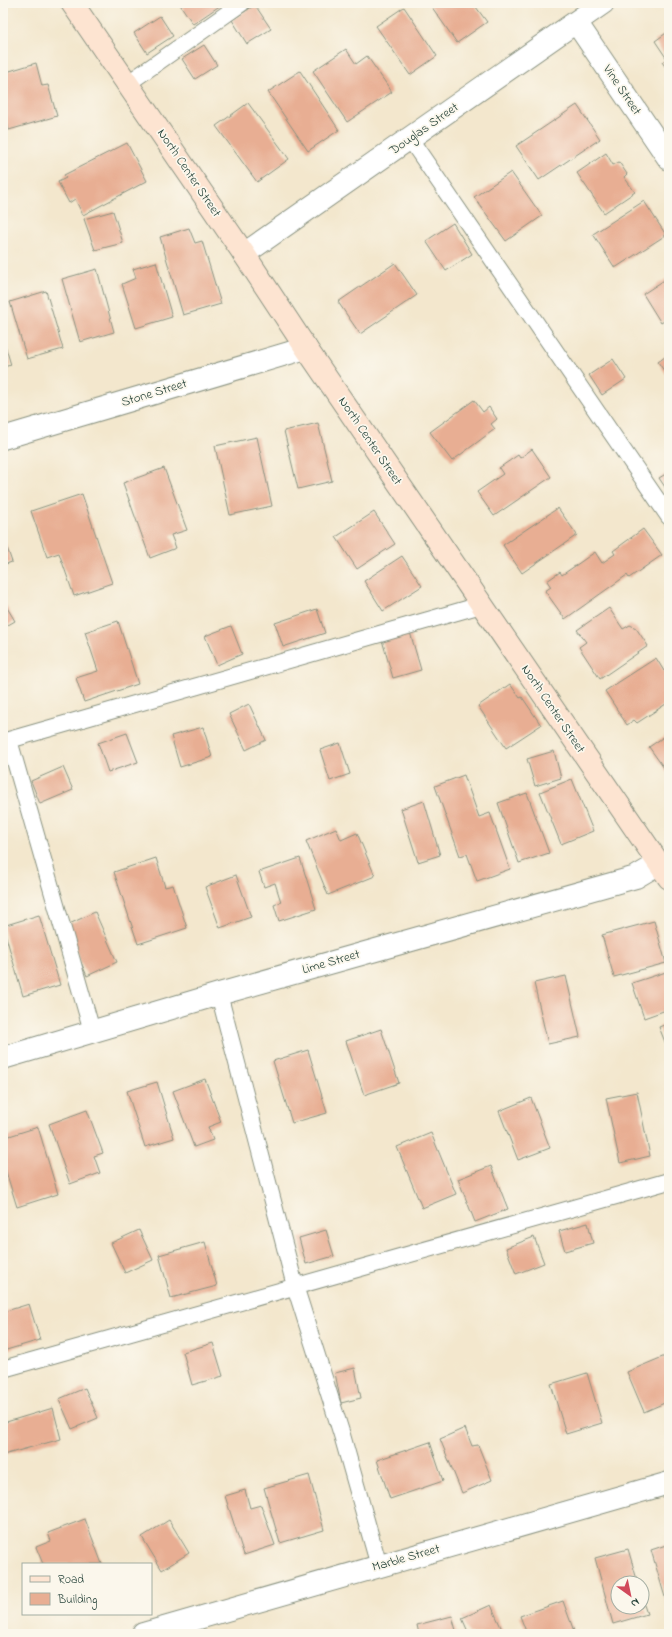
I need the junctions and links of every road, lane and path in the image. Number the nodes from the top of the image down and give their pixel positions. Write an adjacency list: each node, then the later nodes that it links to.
1 (72, 3): 5 (street, North Center Street)
2 (242, 3): 5 (lane)
3 (603, 3): 4 (street, Douglas Street)
4 (576, 22): 6 (street, Douglas Street); 7 (street, Vine Street)
5 (127, 84): 8 (street, North Center Street)
6 (410, 139): 8 (street, Douglas Street); 11 (lane)
7 (669, 159)
8 (244, 254): 9 (street, North Center Street)
9 (306, 348): 10 (street, Stone Street); 12 (street, North Center Street)
10 (3, 438)
11 (669, 517)
12 (481, 605): 13 (street, North Center Street); 15 (lane)
13 (664, 871): 14 (street, Lime Street)
14 (219, 994): 15 (street, Lime Street); 18 (lane)
15 (92, 1031): 16 (street, Lime Street)
16 (3, 1058)
17 (669, 1181): 18 (lane)
18 (295, 1286): 19 (lane); 21 (lane)
19 (3, 1369)
20 (669, 1483): 21 (street, Marble Street)
21 (379, 1566): 22 (street, Marble Street)
22 (143, 1634)

